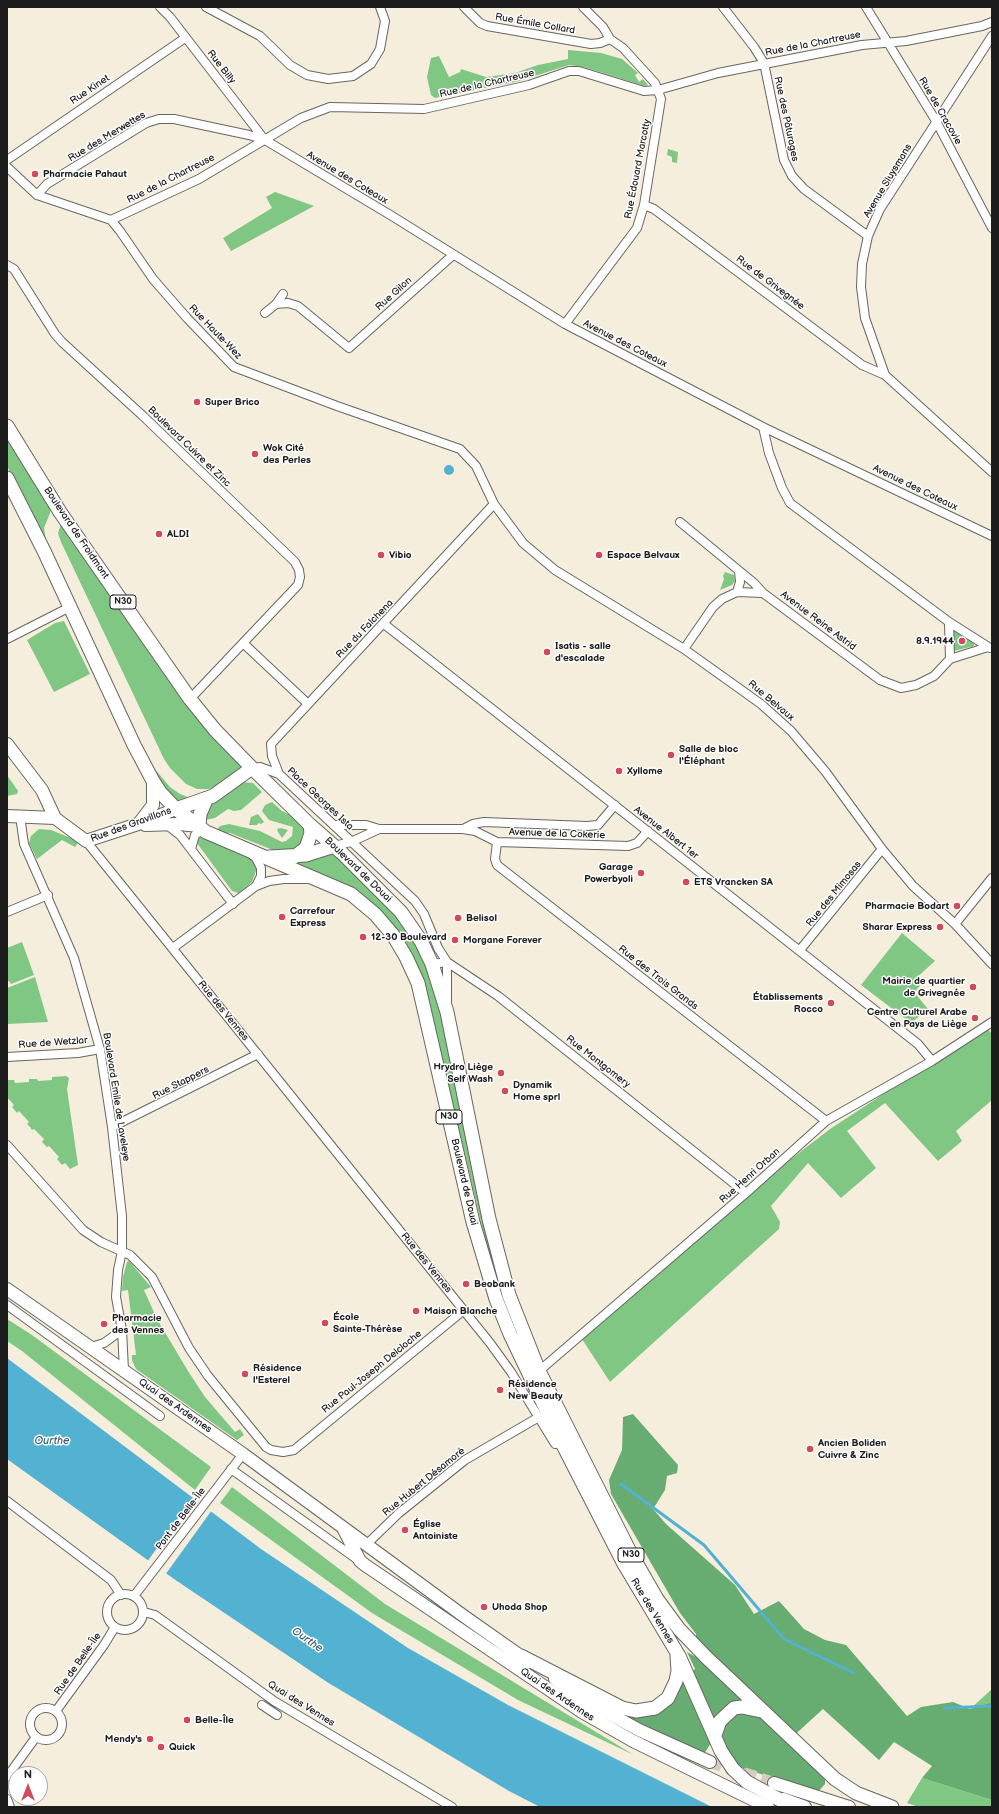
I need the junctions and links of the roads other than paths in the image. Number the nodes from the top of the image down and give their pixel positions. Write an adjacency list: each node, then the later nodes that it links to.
1 (160, 7): 10 (street, Rue Billy)
2 (206, 7): 3 (street)
3 (380, 7)
4 (464, 7): 11 (street, Rue Émile Collard)
5 (583, 7): 11 (street)
6 (723, 7): 13 (street, Rue des Pâturages)
7 (866, 7): 12 (street, Rue de Cracovie)
8 (992, 22): 12 (street, Rue de la Chartreuse)
9 (992, 36): 15 (street, Avenue Sluysmans)
10 (185, 38): 16 (street, Rue Billy); 17 (street, Rue Kinet)
11 (610, 39): 14 (street)
12 (887, 42): 13 (street, Rue de la Chartreuse); 15 (street, Rue de Cracovie)
13 (764, 63): 14 (street, Rue de la Chartreuse); 23 (street, Rue des Pâturages)
14 (658, 90): 16 (street, Rue de la Chartreuse); 20 (street, Rue Édouard Marcotty)
15 (936, 121): 22 (street, Rue de Cracovie); 23 (street, Avenue Sluysmans)
16 (265, 140): 19 (street, Rue des Merwettes); 21 (street, Rue de la Chartreuse); 24 (street, Avenue des Coteaux)
17 (7, 160)
18 (7, 167): 19 (street)
19 (37, 195): 21 (street)
20 (644, 205): 29 (street, Rue Édouard Marcotty); 30 (street, Rue de Grivegnée)
21 (111, 220): 35 (street, Rue Haute-Wez)
22 (992, 228)
23 (868, 236): 30 (street, Avenue Sluysmans)
24 (453, 255): 27 (street, Rue Gilon); 29 (street, Avenue des Coteaux)
25 (7, 265): 45 (street, Boulevard Cuivre et Zinc)
26 (283, 294): 27 (street)
27 (276, 304): 28 (street)
28 (265, 314)
29 (565, 324): 32 (street, Avenue des Coteaux)
30 (885, 375): 33 (street, Avenue Sluysmans)
31 (7, 426): 49 (main road, Boulevard de Froidmont / N30)
32 (763, 427): 37 (street, Avenue des Coteaux); 42 (street, Avenue Reine Astrid)
33 (992, 472)
34 (7, 478): 41 (main road, N30)
35 (494, 504): 43 (street, Rue du Falchena); 47 (street, Rue Belvaux)
36 (680, 522): 38 (street, Avenue Reine Astrid)
37 (992, 536)
38 (739, 571): 39 (street); 40 (street, Avenue Reine Astrid)
39 (737, 592): 40 (street); 47 (street)
40 (763, 593): 48 (street, Avenue Reine Astrid)
41 (70, 607): 44 (street); 54 (main road, N30)
42 (950, 622): 46 (street, Avenue Reine Astrid); 48 (street)
43 (384, 624): 50 (street, Rue du Falchena); 56 (street, Avenue Albert 1er)
44 (7, 639)
45 (243, 643): 49 (street, Boulevard Cuivre et Zinc); 50 (street)
46 (990, 648): 48 (street, Avenue Reine Astrid)
47 (684, 649): 74 (street, Rue Belvaux)
48 (950, 659)
49 (190, 699): 52 (main road, Boulevard de Froidmont / N30)
50 (307, 703): 53 (street, Rue du Falchena)
51 (7, 744): 60 (main road, Rue des Vennes)
52 (252, 768): 53 (street, Place Georges Ista); 55 (main road); 63 (main road, Boulevard de Douai / N30)
53 (279, 774): 64 (street, Place Georges Ista)
54 (153, 781): 57 (main road, N30); 61 (main road)
55 (208, 798): 57 (main road); 65 (main road)
56 (615, 805): 67 (street, Avenue de la Cokerie); 68 (street, Avenue Albert 1er)
57 (176, 809): 61 (main road, Rue des Gravillons); 65 (main road, Boulevard de Douai / N30)
58 (7, 816): 59 (main road)
59 (20, 816): 60 (main road); 81 (street, Boulevard Emile de Laveleye)
60 (55, 818): 69 (main road, Rue des Vennes)
61 (138, 824): 62 (main road); 69 (main road, Rue des Gravillons)
62 (164, 824): 65 (main road); 73 (street)
63 (310, 825): 72 (main road, Boulevard de Douai / N30); 77 (main road)
64 (334, 825): 66 (street, Avenue de la Cokerie); 70 (street, Place Georges Ista)
65 (202, 829): 73 (street); 75 (main road, Boulevard de Douai / N30)
66 (379, 829): 67 (street, Avenue de la Cokerie); 70 (street, Avenue de la Cokerie)
67 (464, 829): 71 (street, Avenue de la Cokerie)
68 (648, 831): 71 (street, Avenue de la Cokerie); 86 (street, Avenue Albert 1er)
69 (86, 841): 85 (street, Rue des Vennes)
70 (351, 842): 72 (street, Avenue de la Cokerie); 87 (street, Boulevard de Douai)
71 (497, 842): 96 (street, Rue des Trois Grands)
72 (334, 846): 77 (main road); 88 (main road, Boulevard de Douai / N30)
73 (191, 849): 82 (street)
74 (882, 849): 84 (street, Rue Belvaux); 86 (street, Rue des Mimosas)
75 (247, 851): 76 (main road, Boulevard de Douai / N30); 80 (street)
76 (262, 856): 77 (main road); 79 (main road, Boulevard de Douai / N30)
77 (294, 857)
78 (992, 878): 84 (street)
79 (318, 880): 80 (street, Boulevard de Douai); 110 (main road, Boulevard de Douai / N30)
80 (256, 886): 82 (street)
81 (48, 895): 83 (street); 92 (street, Boulevard Emile de Laveleye)
82 (233, 904): 85 (street)
83 (7, 912)
84 (955, 924): 89 (street, Rue Belvaux)
85 (173, 948): 93 (street, Rue des Vennes)
86 (800, 950): 95 (street, Avenue Albert 1er)
87 (447, 962): 88 (street); 90 (street, Boulevard de Douai); 99 (street, Rue Montgomery)
88 (432, 964): 90 (main road, Boulevard de Douai / N30)
89 (992, 964)
90 (447, 1012): 107 (main road, Boulevard de Douai / N30)
91 (992, 1022): 95 (street, Rue Henri Orban)
92 (100, 1049): 94 (street, Rue de Wetzlar); 97 (street, Boulevard Emile de Laveleye)
93 (258, 1054): 97 (street, Rue Stappers); 103 (street, Rue des Vennes)
94 (7, 1057)
95 (932, 1061): 96 (street, Rue Henri Orban)
96 (826, 1121): 99 (street, Rue Henri Orban)
97 (112, 1127): 100 (street, Boulevard Emile de Laveleye)
98 (7, 1145): 100 (street)
99 (746, 1193): 107 (street, Rue Henri Orban)
100 (122, 1251): 103 (street, Rue Paul-Joseph Delcloche); 104 (street, Boulevard Emile de Laveleye)
101 (7, 1289): 105 (main road, Quai des Ardennes)
102 (7, 1304): 108 (street, Quai des Ardennes)
103 (464, 1310): 109 (street, Rue des Vennes)
104 (122, 1330): 105 (street); 106 (street, Boulevard Emile de Laveleye)
105 (91, 1346): 106 (main road, Quai des Ardennes)
106 (124, 1370): 111 (main road, Quai des Ardennes)
107 (539, 1371): 125 (main road, Rue des Vennes / N30)
108 (160, 1416)
109 (539, 1417): 110 (street, Rue des Vennes); 115 (street, Rue Hubert Désamoré)
110 (562, 1443): 121 (main road, Rue des Vennes / N30)
111 (243, 1454): 112 (street, Pont de Belle-Île); 114 (main road, Quai des Ardennes)
112 (231, 1469): 116 (street, Quai des Ardennes); 118 (street, Pont de Belle-Île)
113 (7, 1501): 117 (street)
114 (341, 1525): 115 (main road, Quai des Ardennes); 116 (main road, Quai des Ardennes)
115 (367, 1544): 122 (main road, Quai des Ardennes)
116 (360, 1561): 131 (main road, Quai des Ardennes)
117 (121, 1595): 118 (street); 120 (street)
118 (134, 1596): 119 (street)
119 (144, 1612): 120 (street); 134 (street, Quai des Vennes)
120 (115, 1627): 124 (street, Rue de Belle-Île)
121 (675, 1649): 122 (main road); 127 (main road, Rue des Vennes / N30)
122 (521, 1656): 129 (main road, Quai des Ardennes)
123 (262, 1705): 126 (street)
124 (56, 1711): 128 (street, Rue de Belle-Île); 128 (street, Rue de Belle-Île)
125 (763, 1711): 127 (main road); 138 (main road, Rue des Vennes / N30)
126 (277, 1715)
127 (715, 1735): 131 (main road, Rue des Vennes / N30)
128 (36, 1737): 130 (street)
129 (710, 1762)
130 (7, 1777)
131 (769, 1795): 135 (main road, Rue des Vennes / N30); 136 (main road); 137 (main road, Quai des Ardennes)
132 (7, 1799): 133 (street)
133 (10, 1807)
134 (452, 1807)
135 (793, 1807)
136 (805, 1807)
137 (849, 1807)
138 (892, 1807)

